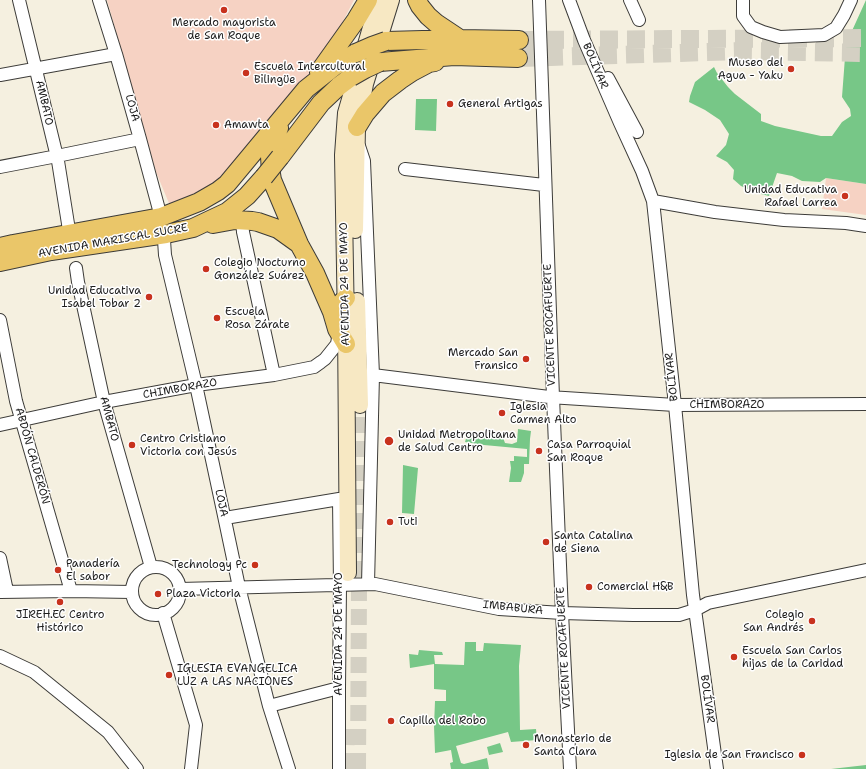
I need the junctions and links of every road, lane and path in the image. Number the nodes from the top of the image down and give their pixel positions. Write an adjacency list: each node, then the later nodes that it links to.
1 (19, 0): 19 (street, AMBATO)
2 (99, 0): 16 (street, LOJA)
3 (368, 0): 21 (main road)
4 (379, 0): 40 (main road, AVENIDA 24 DE MAYO)
5 (391, 0): 24 (main road, AVENIDA 24 DE MAYO)
6 (417, 0): 13 (main road)
7 (539, 0): 29 (street, VICENTE ROCAFUERTE)
8 (569, 0): 15 (street, BOLÍVAR)
9 (630, 0): 12 (street)
10 (744, 0): 11 (street)
11 (851, 0)
12 (639, 20)
13 (460, 39): 14 (main road, AVENIDA MARISCAL SUCRE); 21 (main road, AVENIDA MARISCAL SUCRE, bridge)
14 (518, 40)
15 (584, 40): 23 (street); 30 (street, BOLÍVAR)
16 (116, 54): 19 (street); 25 (street, LOJA)
17 (454, 56): 18 (main road, AVENIDA MARISCAL SUCRE); 24 (main road); 34 (main road, AVENIDA MARISCAL SUCRE, bridge)
18 (518, 58)
19 (36, 69): 20 (street); 26 (street, AMBATO)
20 (0, 75)
21 (306, 89): 22 (main road, AVENIDA MARISCAL SUCRE)
22 (284, 116): 32 (main road, AVENIDA MARISCAL SUCRE); 36 (main road)
23 (637, 132)
24 (357, 133): 45 (street, AVENIDA 24 DE MAYO); 50 (main road, AVENIDA 24 DE MAYO)
25 (140, 139): 26 (street); 32 (street, LOJA)
26 (57, 156): 27 (street); 35 (street, AMBATO)
27 (0, 167)
28 (404, 169): 29 (street)
29 (544, 185): 47 (street, VICENTE ROCAFUERTE)
30 (653, 201): 33 (street); 51 (street, BOLÍVAR)
31 (242, 220): 34 (main road); 36 (main road); 44 (street)
32 (163, 226): 34 (main road, AVENIDA MARISCAL SUCRE); 37 (main road, AVENIDA MARISCAL SUCRE); 38 (main road, AVENIDA MARISCAL SUCRE); 46 (street, LOJA)
33 (866, 226)
34 (193, 228)
35 (69, 230)
36 (300, 244): 41 (main road)
37 (0, 247)
38 (0, 262)
39 (76, 268): 48 (street, AMBATO)
40 (346, 298): 41 (main road); 43 (main road, AVENIDA 24 DE MAYO)
41 (332, 312): 43 (main road)
42 (0, 320): 52 (street, ABDÓN CALDERÓN)
43 (341, 337): 44 (street, CHIMBORAZO); 58 (main road, AVENIDA 24 DE MAYO)
44 (274, 375): 46 (street, CHIMBORAZO)
45 (373, 375): 47 (street, CHIMBORAZO); 59 (street, AVENIDA 24 DE MAYO)
46 (196, 385): 48 (street, CHIMBORAZO); 54 (street, LOJA)
47 (553, 397): 51 (street, CHIMBORAZO); 67 (street, VICENTE ROCAFUERTE)
48 (104, 402): 52 (street, CHIMBORAZO); 56 (street, AMBATO)
49 (866, 404): 51 (street, CHIMBORAZO)
50 (360, 405)
51 (675, 406): 65 (street, BOLÍVAR)
52 (21, 420): 53 (street, CHIMBORAZO); 62 (street, ABDÓN CALDERÓN)
53 (0, 425)
54 (225, 518): 58 (street, AVENIDA 24 DE MAYO); 60 (street, LOJA)
55 (0, 558): 63 (street)
56 (151, 567): 61 (street); 64 (street)
57 (866, 570): 65 (street, IMBABURA)
58 (344, 579): 59 (street, IMBABURA); 60 (street, IMBABURA); 69 (street, AVENIDA 24 DE MAYO)
59 (368, 584): 67 (street, IMBABURA)
60 (238, 587): 61 (street, IMBABURA); 70 (street, LOJA)
61 (180, 589): 66 (street)
62 (71, 590): 63 (street); 64 (street)
63 (4, 592)
64 (132, 592): 66 (street)
65 (695, 610): 67 (street, IMBABURA); 76 (street, BOLÍVAR)
66 (163, 613): 72 (street)
67 (562, 613): 75 (street, VICENTE ROCAFUERTE)
68 (0, 656): 71 (street)
69 (339, 688): 70 (street); 74 (street, AVENIDA 24 DE MAYO)
70 (269, 706): 73 (street, LOJA)
71 (137, 769)
72 (191, 769)
73 (289, 769)
74 (339, 769)
75 (570, 769)
76 (717, 769)

